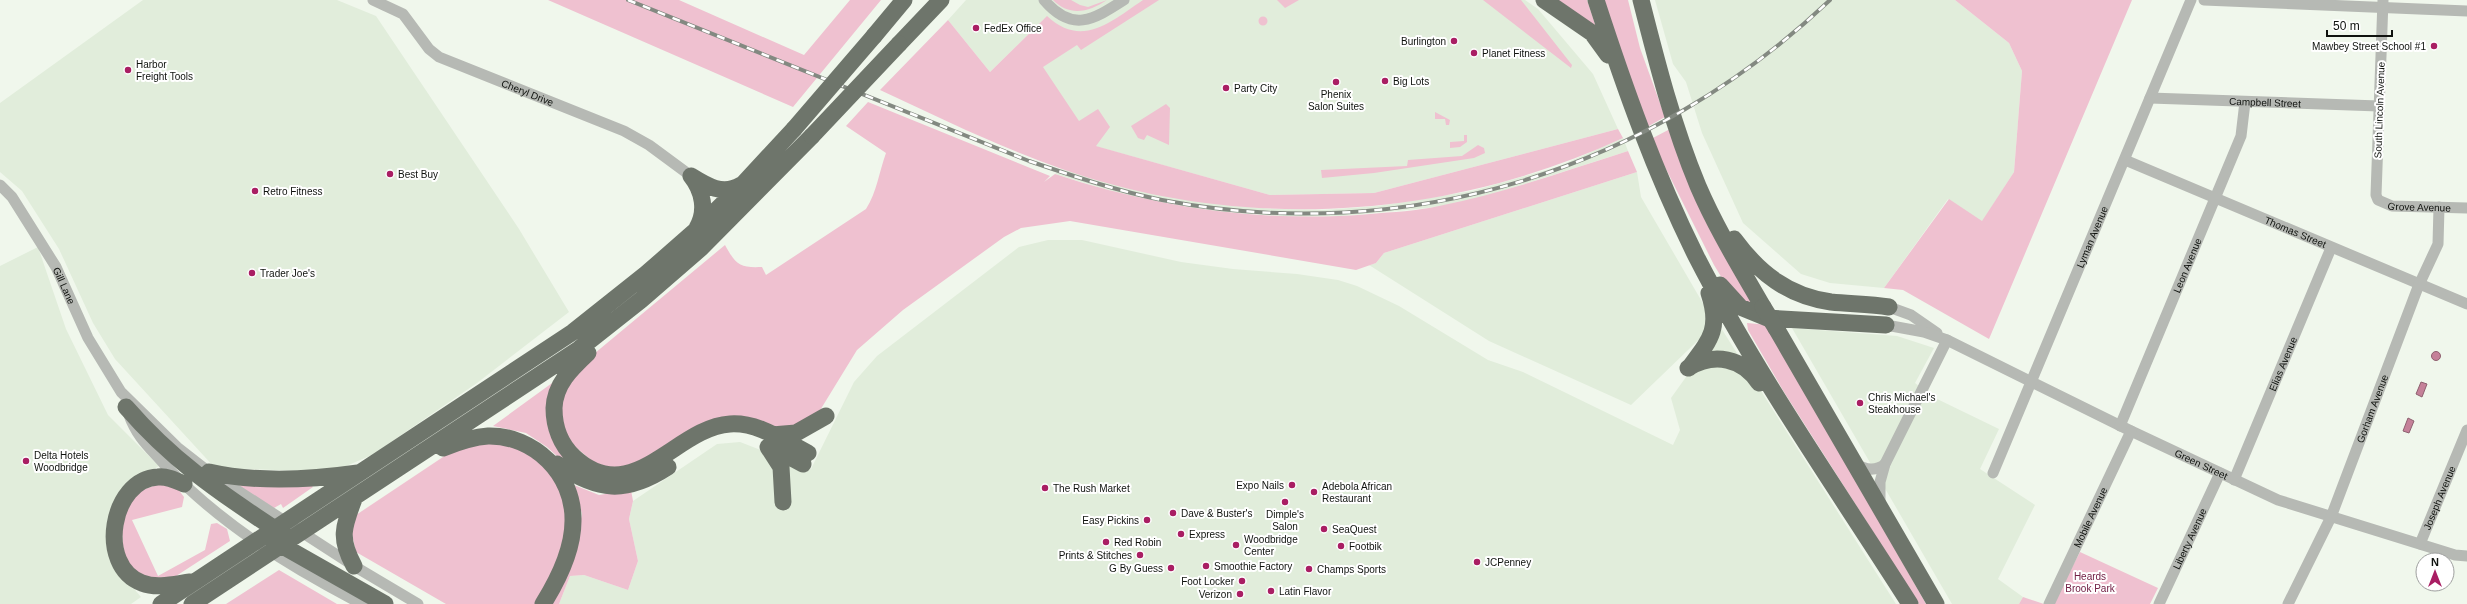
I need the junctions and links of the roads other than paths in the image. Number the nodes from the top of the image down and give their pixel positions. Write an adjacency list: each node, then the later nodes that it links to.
1 (373, 0): 21 (street, Cheryl Drive)
2 (904, 0): 22 (highway, bridge)
3 (941, 0): 34 (highway, bridge)
4 (1044, 0): 5 (street)
5 (1124, 0)
6 (1544, 0): 15 (highway)
7 (1596, 0): 15 (highway)
8 (1636, 0): 14 (highway)
9 (1641, 0): 14 (highway)
10 (2191, 0): 16 (street, Lyman Avenue)
11 (2204, 0): 12 (street)
12 (2383, 4): 13 (street); 18 (street, South Lincoln Avenue)
13 (2467, 11)
14 (1646, 23): 19 (highway)
15 (1623, 86): 30 (highway)
16 (2150, 98): 17 (street, Campbell Street); 20 (street, Lyman Avenue)
17 (2245, 102): 18 (street, Campbell Street); 25 (street, Leon Avenue)
18 (2379, 106): 24 (street, South Lincoln Avenue)
19 (1683, 145): 33 (highway); 48 (highway, bridge)
20 (2125, 160): 25 (street, Thomas Street); 37 (street, Lyman Avenue)
21 (691, 176): 22 (highway); 28 (highway)
22 (743, 184): 28 (highway)
23 (0, 185): 38 (street, Gill Lane)
24 (2376, 195): 26 (street, Grove Avenue)
25 (2214, 198): 29 (street, Thomas Street); 40 (street, Leon Avenue)
26 (2440, 207): 27 (street, Grove Avenue); 31 (street, Gorham Avenue)
27 (2467, 208)
28 (694, 232): 51 (highway)
29 (2331, 248): 31 (street, Thomas Street); 54 (street, Elias Avenue)
30 (1697, 257): 35 (highway); 43 (highway); 43 (highway)
31 (2419, 285): 32 (street, Thomas Street); 59 (street, Gorham Avenue)
32 (2467, 304)
33 (1889, 307): 36 (street, Green Street)
34 (629, 310): 44 (highway); 47 (highway)
35 (1886, 325): 36 (street, Green Street)
36 (1947, 340): 37 (street, Green Street); 49 (street)
37 (2032, 383): 40 (street, Green Street); 52 (street, Lyman Avenue)
38 (123, 399): 50 (street, Gill Lane); 55 (street, Gill Lane); 60 (highway)
39 (826, 416): 44 (highway)
40 (2120, 426): 42 (street, Green Street)
41 (2467, 430): 63 (street, Joseph Avenue)
42 (2130, 431): 53 (street, Green Street); 76 (street, Mobile Avenue)
43 (1802, 434): 74 (highway)
44 (768, 439): 45 (highway); 46 (highway); 57 (highway)
45 (545, 457): 47 (highway); 73 (highway)
46 (806, 459)
47 (409, 462): 56 (highway)
48 (1854, 463): 49 (street); 58 (highway)
49 (1885, 464): 58 (street)
50 (209, 472): 51 (highway); 60 (street, Gill Lane)
51 (362, 473): 60 (highway)
52 (1993, 473)
53 (2220, 473): 54 (street, Green Street); 77 (street, Liberty Avenue)
54 (2234, 480): 59 (street, Green Street)
55 (184, 484): 62 (street, Gill Lane); 67 (highway)
56 (354, 499): 61 (highway); 66 (highway)
57 (783, 502)
58 (1882, 510): 75 (highway)
59 (2331, 517): 63 (street, Green Street); 78 (street, Gorham Avenue)
60 (280, 526): 61 (highway); 62 (highway)
61 (302, 533): 64 (highway); 66 (street)
62 (256, 541): 64 (highway); 67 (highway)
63 (2420, 544): 65 (street, Green Street)
64 (278, 548): 69 (highway); 70 (street); 71 (highway)
65 (2467, 556)
66 (354, 566): 72 (street)
67 (196, 581): 68 (highway)
68 (161, 604)
69 (192, 604)
70 (362, 604)
71 (385, 604)
72 (418, 604)
73 (543, 604)
74 (1910, 604)
75 (1936, 604)
76 (2050, 604)
77 (2159, 604)
78 (2288, 604)

